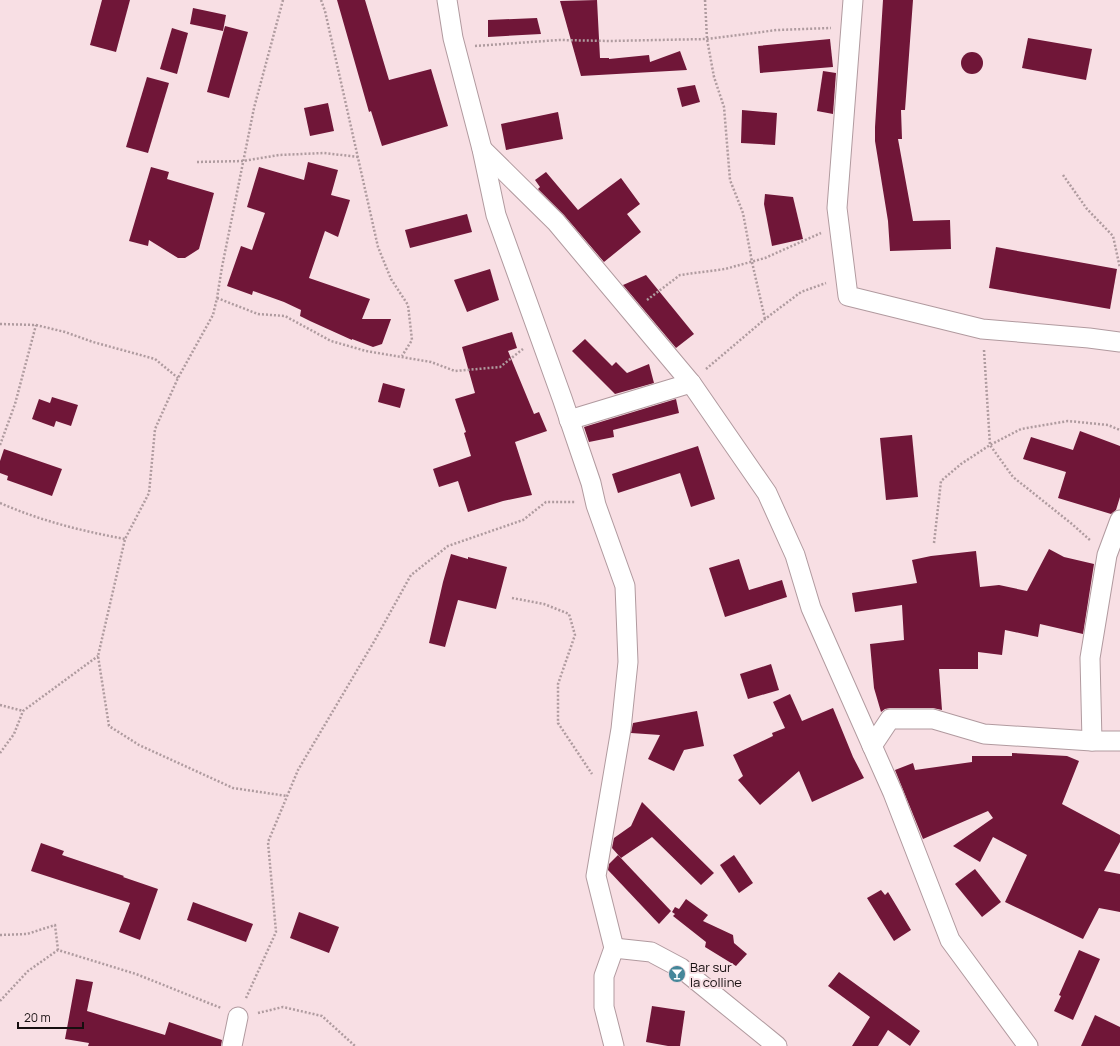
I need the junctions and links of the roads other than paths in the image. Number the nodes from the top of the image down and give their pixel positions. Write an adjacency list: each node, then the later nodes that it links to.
1 (447, 0): 3 (street)
2 (853, 0): 4 (street)
3 (482, 149): 5 (street); 6 (street)
4 (1120, 342)
5 (691, 383): 6 (street); 10 (street)
6 (570, 420): 11 (street)
7 (1120, 520): 8 (street)
8 (1092, 741): 9 (street); 10 (street)
9 (1120, 741)
10 (872, 746): 16 (street)
11 (614, 948): 14 (street); 15 (street)
12 (238, 1017): 13 (street)
13 (232, 1046)
14 (614, 1046)
15 (777, 1046)
16 (1028, 1046)

